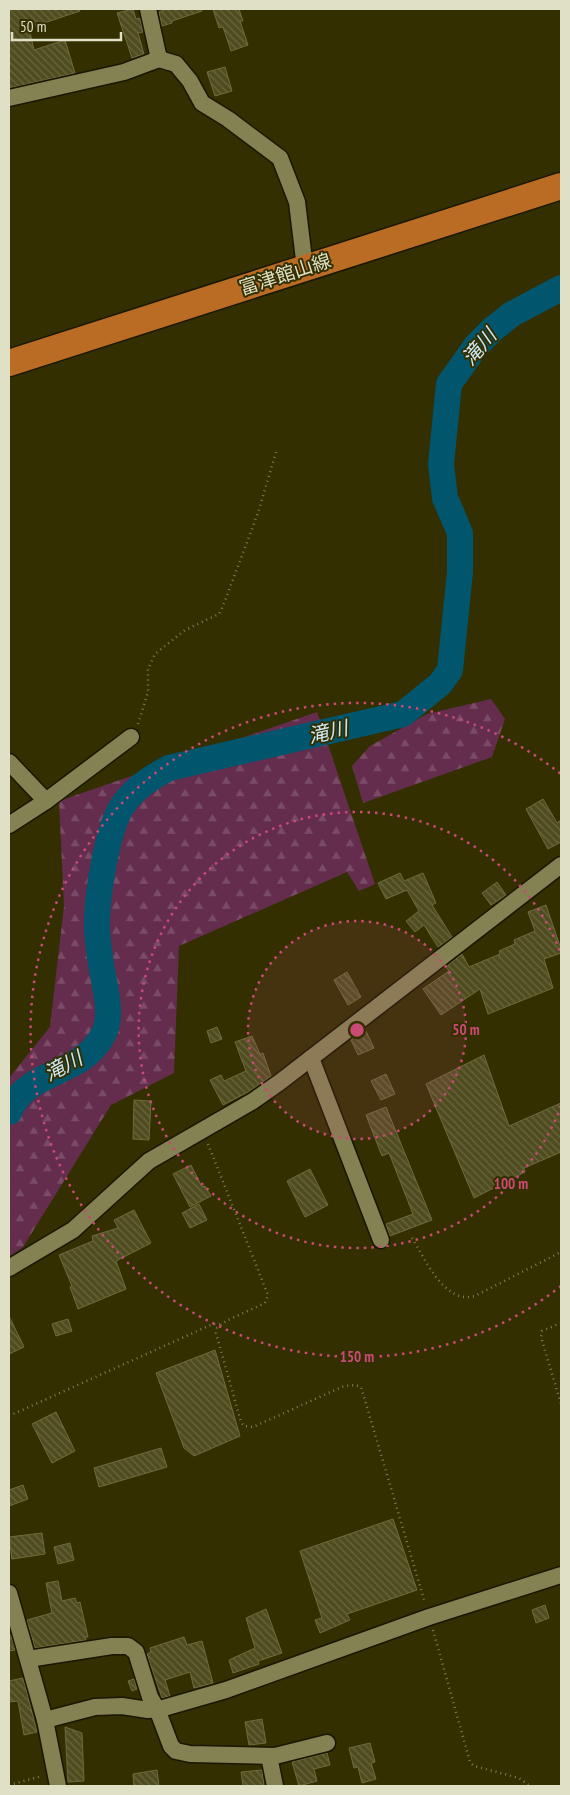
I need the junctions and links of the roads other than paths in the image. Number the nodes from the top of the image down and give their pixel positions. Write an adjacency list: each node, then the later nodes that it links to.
1 (148, 9): 2 (street)
2 (159, 59): 3 (street); 5 (street)
3 (9, 98)
4 (561, 186): 5 (main road, 富津館山線)
5 (305, 268): 6 (main road, 富津館山線)
6 (9, 363)
7 (131, 736): 9 (street)
8 (9, 762): 9 (street)
9 (46, 801): 10 (street)
10 (9, 825)
11 (561, 865): 12 (street)
12 (311, 1058): 13 (street); 14 (street)
13 (380, 1240)
14 (9, 1268)
15 (561, 1575): 18 (street)
16 (9, 1593): 17 (street)
17 (28, 1659): 18 (street); 19 (street)
18 (157, 1709): 19 (street); 21 (street)
19 (45, 1720): 22 (street)
20 (327, 1743): 21 (street)
21 (269, 1756): 23 (street)
22 (57, 1779)
23 (275, 1786)

